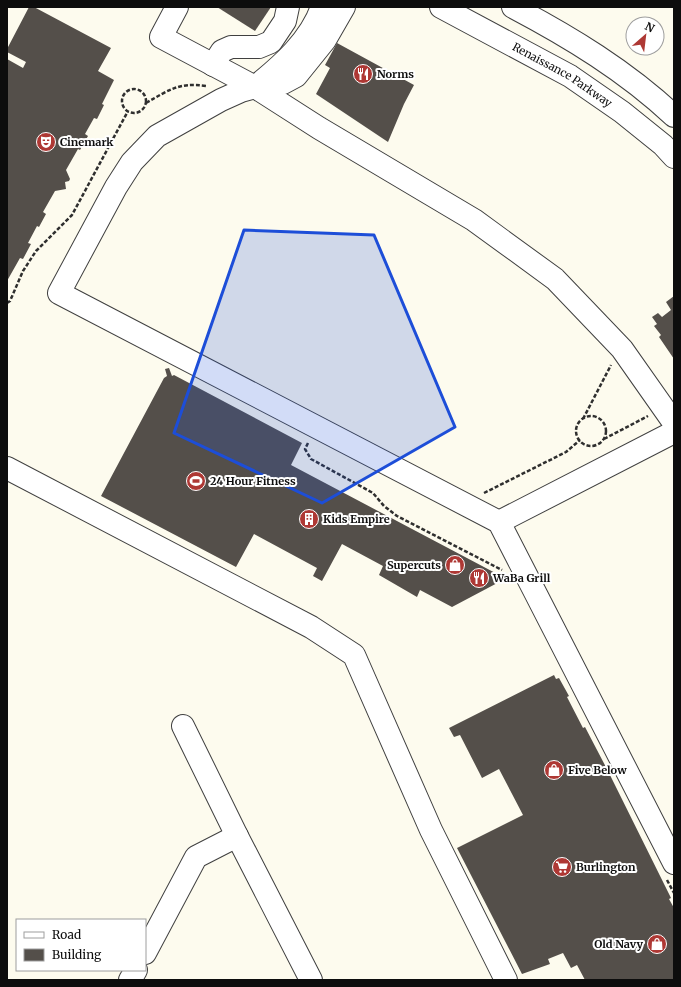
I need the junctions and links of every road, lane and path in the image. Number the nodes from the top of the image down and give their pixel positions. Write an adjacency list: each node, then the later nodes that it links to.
1 (177, 7): 7 (street)
2 (288, 7): 7 (street)
3 (322, 7): 9 (street)
4 (344, 7): 9 (street)
5 (441, 7): 13 (street, Renaissance Parkway)
6 (513, 7): 12 (street)
7 (213, 65): 9 (street)
8 (211, 86): 10 (path)
9 (255, 87): 18 (street); 25 (street)
10 (146, 103): 11 (path); 11 (path)
11 (128, 110): 14 (path)
12 (674, 116)
13 (674, 156)
14 (7, 303)
15 (613, 361): 17 (path)
16 (653, 414): 21 (path)
17 (583, 419): 21 (path); 22 (path)
18 (674, 423)
19 (674, 432): 25 (street)
20 (302, 439): 26 (path)
21 (604, 439): 22 (path)
22 (580, 440): 24 (path)
23 (7, 468): 35 (street)
24 (477, 496)
25 (499, 522): 29 (street)
26 (503, 571)
27 (183, 726): 28 (street)
28 (237, 836): 31 (street); 34 (street)
29 (671, 871): 30 (path)
30 (674, 893)
31 (146, 951)
32 (135, 971): 33 (street)
33 (130, 980)
34 (311, 980)
35 (506, 980)

